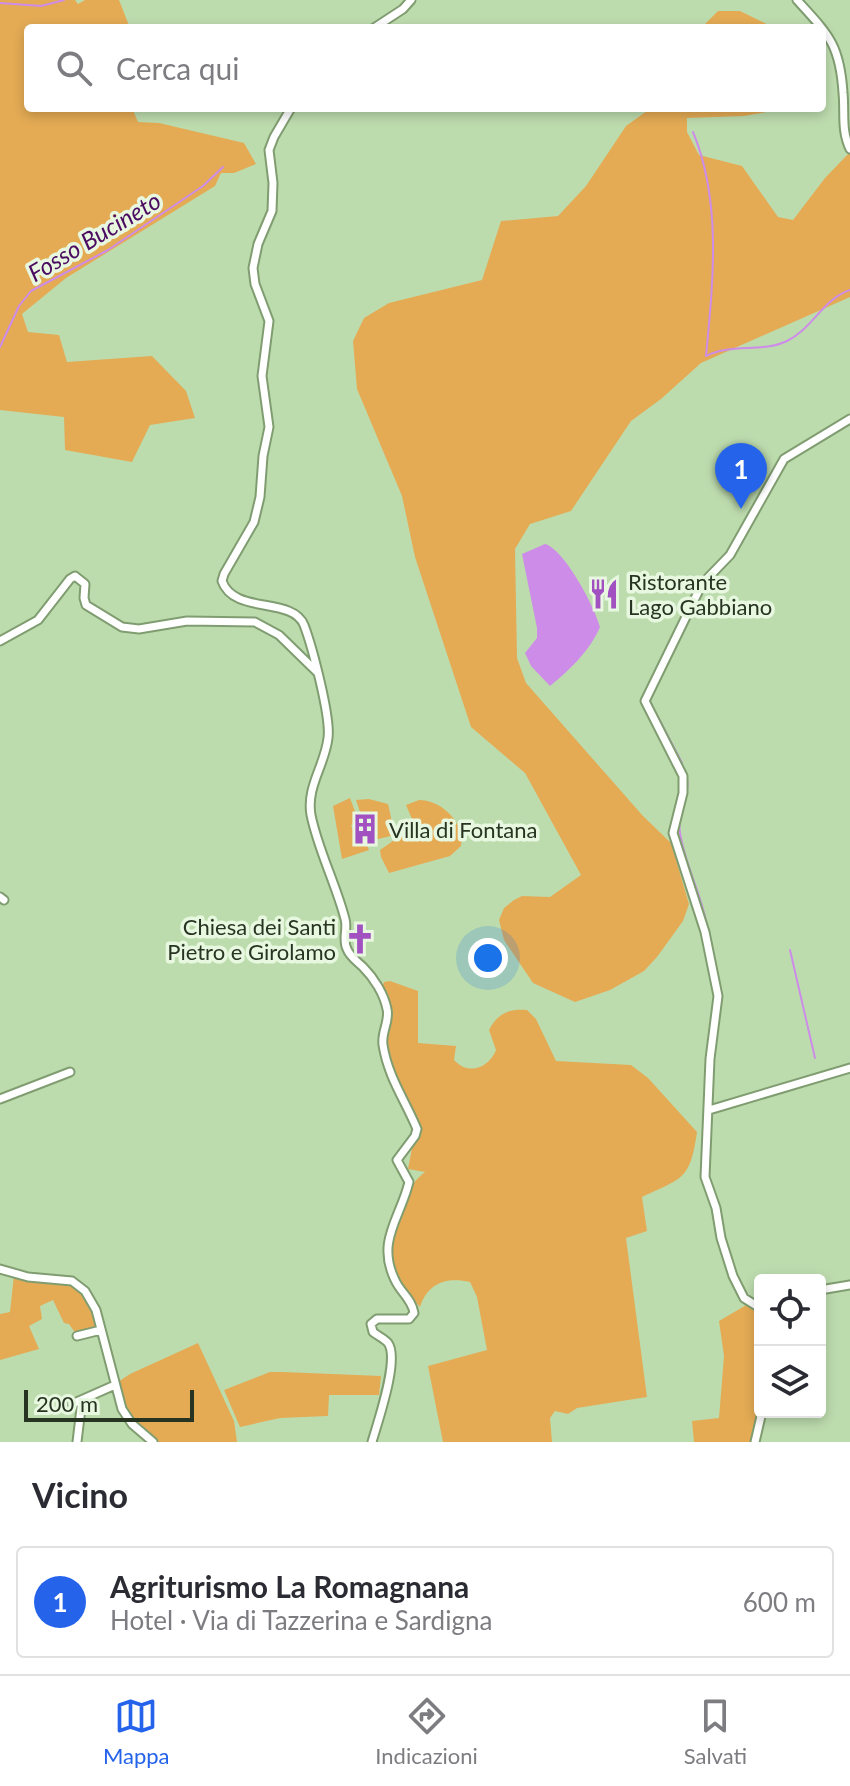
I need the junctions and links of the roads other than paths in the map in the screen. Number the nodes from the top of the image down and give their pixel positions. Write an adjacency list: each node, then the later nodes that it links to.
1 (411, 0): 3 (street)
2 (797, 0): 4 (street)
3 (380, 24)
4 (819, 24)
5 (826, 32): 7 (street)
6 (289, 112): 10 (street)
7 (850, 149)
8 (850, 419): 14 (street)
9 (0, 641): 10 (street)
10 (318, 673): 27 (street)
11 (850, 1068): 14 (street)
12 (70, 1072): 13 (street)
13 (0, 1099)
14 (709, 1110): 18 (street)
15 (0, 1269): 19 (street)
16 (850, 1285): 17 (street)
17 (826, 1289)
18 (754, 1303)
19 (101, 1330): 20 (street); 21 (street)
20 (77, 1336)
21 (115, 1385): 22 (street); 26 (street)
22 (82, 1400): 23 (street); 25 (street)
23 (72, 1404)
24 (761, 1418): 28 (street)
25 (77, 1442)
26 (153, 1442)
27 (372, 1442)
28 (755, 1442)

